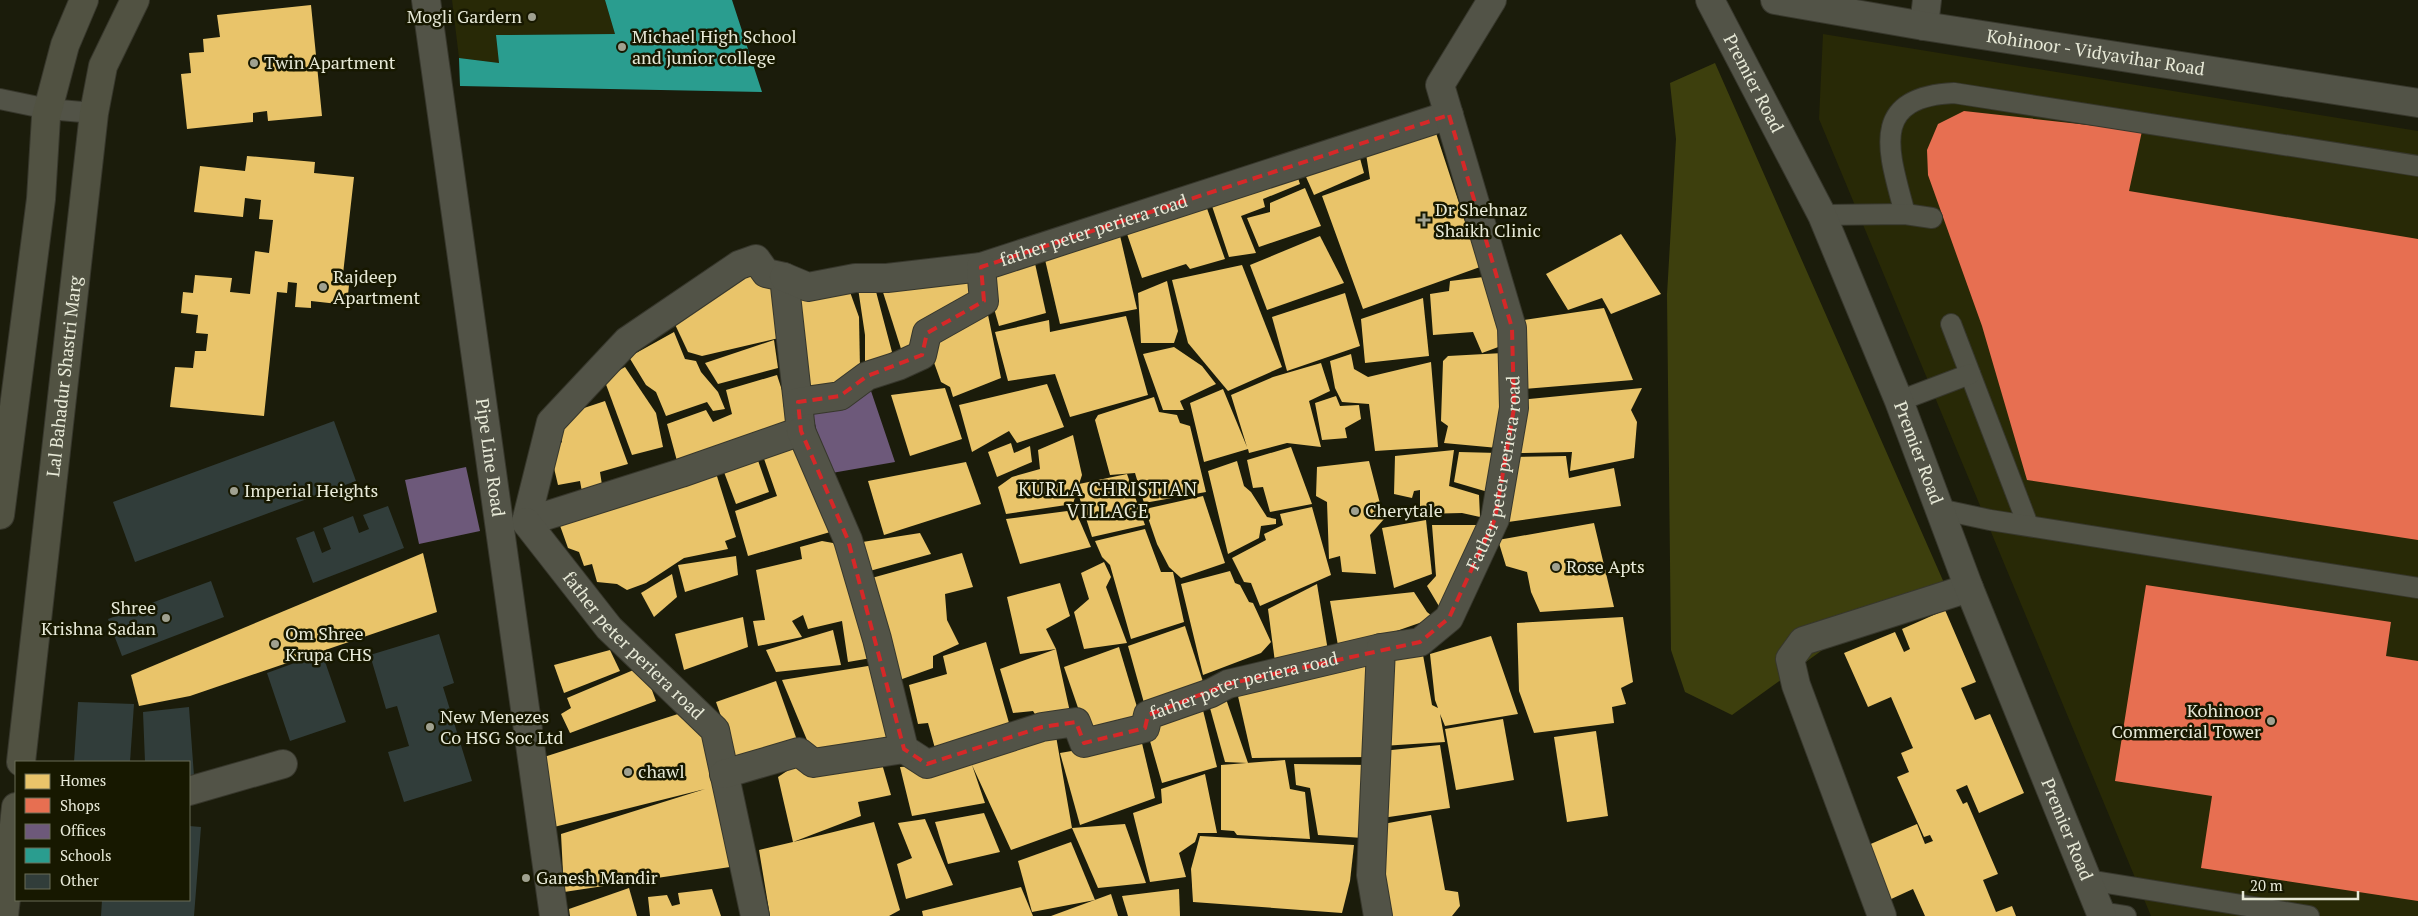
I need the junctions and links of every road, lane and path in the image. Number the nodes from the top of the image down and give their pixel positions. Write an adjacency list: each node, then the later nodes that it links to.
1 (84, 0): 10 (main road)
2 (135, 0): 11 (main road, Lal Bahadur Shastri Marg)
3 (426, 0): 40 (street, Pipe Line Road)
4 (1492, 0): 12 (street, Father peter periera road)
5 (1710, 0): 15 (street, Premier Road)
6 (1775, 0): 7 (street, Kohinoor - Vidyavihar Road)
7 (1926, 13): 9 (street, Kohinoor - Vidyavihar Road)
8 (0, 99): 10 (lane)
9 (2418, 103)
10 (48, 109): 11 (lane); 25 (main road)
11 (94, 113): 32 (main road, Lal Bahadur Shastri Marg)
12 (1449, 115): 17 (street, father peter periera road); 30 (street, Father peter periera road)
13 (2418, 166): 14 (lane)
14 (1905, 214): 15 (lane); 16 (lane)
15 (1822, 215): 21 (street, Premier Road)
16 (1932, 218)
17 (981, 267): 18 (street); 22 (street, father peter periera road)
18 (784, 277): 22 (street); 26 (street)
19 (1951, 324): 20 (lane)
20 (1970, 374): 21 (lane); 27 (lane)
21 (1899, 401): 24 (street, Premier Road)
22 (798, 402): 23 (street)
23 (801, 431): 26 (street); 31 (street)
24 (1938, 509): 27 (lane); 28 (street, Premier Road)
25 (0, 515)
26 (526, 522): 34 (street, father peter periera road)
27 (2028, 525): 29 (lane)
28 (1969, 588): 37 (street, Premier Road); 43 (street)
29 (2418, 588)
30 (1381, 648): 31 (street, father peter periera road); 42 (street)
31 (904, 749): 34 (street)
32 (21, 761)
33 (283, 764): 35 (street)
34 (724, 774): 41 (street, father peter periera road)
35 (190, 791)
36 (15, 824): 39 (main road)
37 (2088, 880): 38 (street, Premier Road); 44 (lane)
38 (2110, 915)
39 (4, 916)
40 (554, 916)
41 (756, 916)
42 (1378, 916)
43 (1882, 916)
44 (2309, 916)

